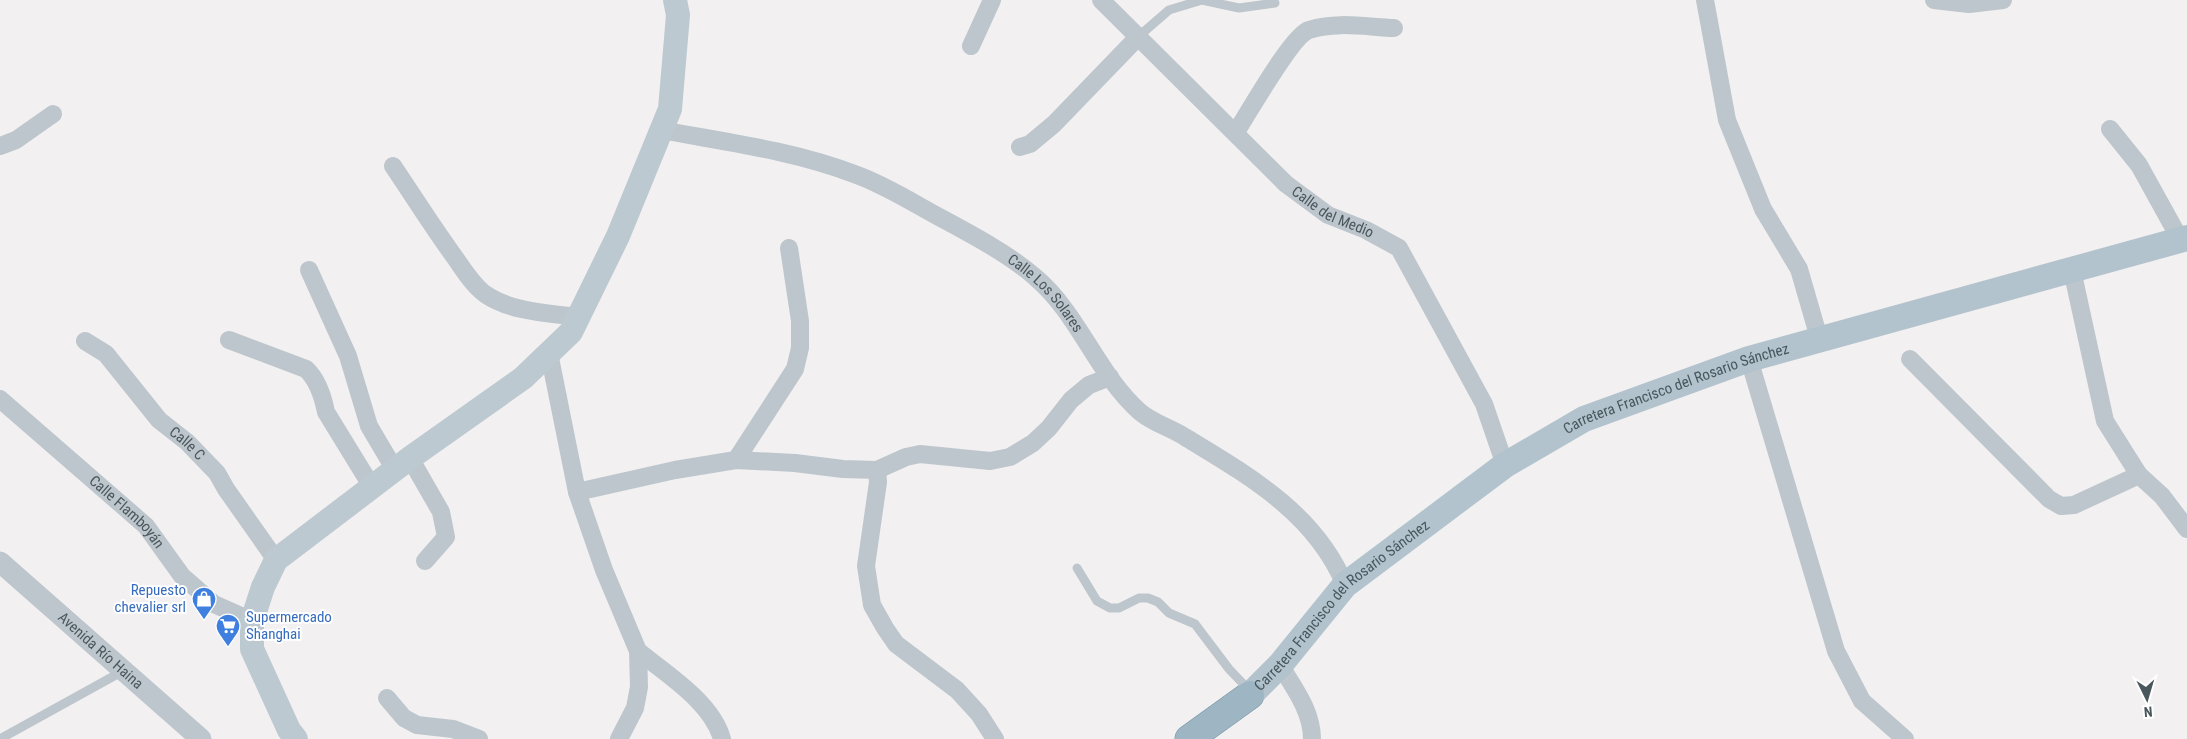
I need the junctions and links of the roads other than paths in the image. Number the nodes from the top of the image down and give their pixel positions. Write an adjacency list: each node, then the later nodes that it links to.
1 (676, 0): 13 (main road)
2 (992, 0): 10 (street)
3 (1102, 0): 9 (street, Calle del Medio)
4 (1705, 0): 23 (street)
5 (1934, 0): 6 (street)
6 (2003, 0)
7 (1275, 3): 9 (lane)
8 (1394, 28): 14 (street)
9 (1138, 36): 14 (street, Calle del Medio); 16 (street)
10 (971, 46)
11 (53, 114): 15 (street)
12 (2110, 129): 18 (street)
13 (662, 130): 22 (main road); 29 (street, Calle Los Solares)
14 (1236, 132): 33 (street, Calle del Medio)
15 (0, 146)
16 (1020, 147)
17 (393, 166): 22 (street)
18 (2184, 239): 21 (main road, Carretera Francisco del Rosario Sánchez)
19 (789, 248): 31 (street)
20 (308, 270): 32 (street)
21 (2072, 270): 23 (main road, Carretera Francisco del Rosario Sánchez); 35 (street)
22 (578, 317): 26 (main road)
23 (1819, 338): 27 (main road, Carretera Francisco del Rosario Sánchez)
24 (230, 340): 36 (street)
25 (85, 341): 39 (street, Calle C)
26 (549, 353): 32 (main road); 37 (street)
27 (1749, 359): 33 (main road, Carretera Francisco del Rosario Sánchez); 60 (street)
28 (1910, 359): 35 (street)
29 (1110, 378): 34 (street); 43 (street, Calle Los Solares)
30 (0, 399): 44 (street, Calle Flamboyán)
31 (736, 460): 34 (street); 37 (street)
32 (402, 464): 36 (main road); 40 (street)
33 (1505, 464): 43 (main road, Carretera Francisco del Rosario Sánchez)
34 (877, 470): 56 (street)
35 (2139, 475): 38 (street)
36 (372, 487): 39 (main road)
37 (578, 492): 45 (street)
38 (2187, 529)
39 (276, 560): 44 (main road)
40 (425, 561)
41 (0, 562): 47 (street, Avenida Río Haina)
42 (1077, 568): 48 (lane)
43 (1345, 585): 46 (main road, Carretera Francisco del Rosario Sánchez)
44 (252, 621): 52 (main road)
45 (638, 651): 54 (street); 55 (street)
46 (1280, 665): 48 (main road, Carretera Francisco del Rosario Sánchez); 59 (street)
47 (123, 671): 50 (lane); 51 (street, Avenida Río Haina)
48 (1251, 694): 57 (highway); 58 (highway)
49 (387, 698): 53 (street)
50 (0, 739)
51 (201, 739)
52 (296, 739)
53 (479, 739)
54 (619, 739)
55 (722, 739)
56 (995, 739)
57 (1189, 739)
58 (1210, 739)
59 (1312, 739)
60 (1906, 739)

